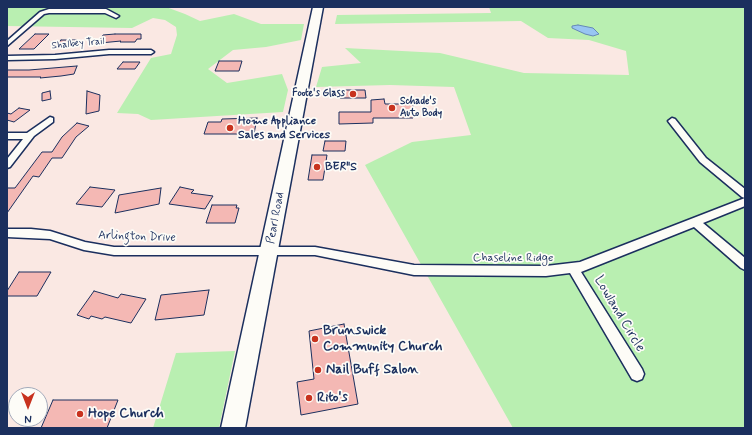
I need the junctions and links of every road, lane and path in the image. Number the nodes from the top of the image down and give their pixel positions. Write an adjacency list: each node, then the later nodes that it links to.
1 (318, 7): 15 (main road, Pearl Road)
2 (116, 16): 3 (street)
3 (7, 44)
4 (151, 52): 5 (street, Shalbey Trail)
5 (7, 58)
6 (50, 120): 9 (street)
7 (672, 121): 11 (street)
8 (7, 136): 9 (street)
9 (29, 136): 10 (street)
10 (7, 165)
11 (745, 194)
12 (745, 202): 13 (street, Chaseline Ridge)
13 (695, 222): 16 (street); 17 (street, Chaseline Ridge)
14 (7, 233): 15 (street, Arlington Drive)
15 (269, 251): 17 (street, Chaseline Ridge); 19 (main road, Pearl Road)
16 (745, 265)
17 (574, 269): 18 (street, Lowland Circle)
18 (637, 374)
19 (233, 428)

